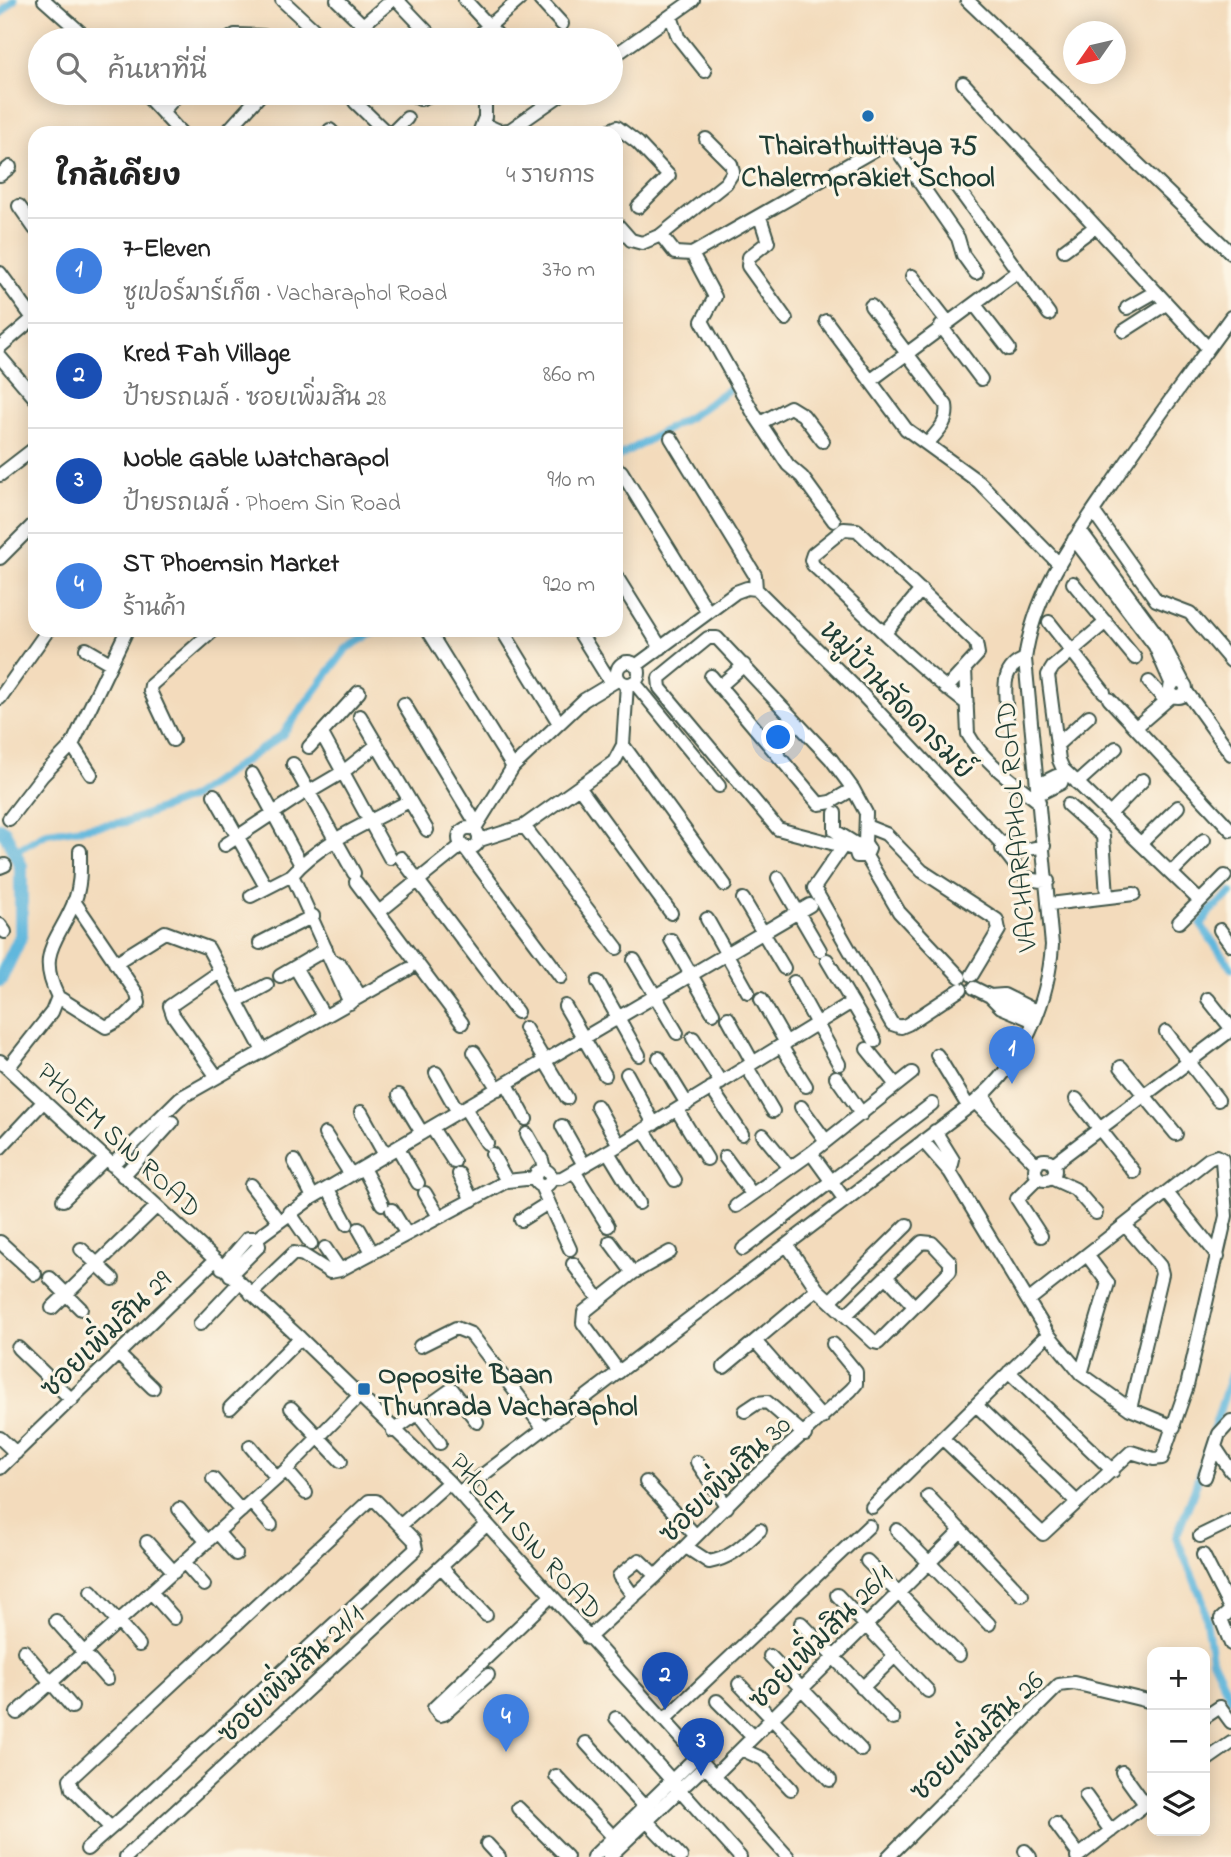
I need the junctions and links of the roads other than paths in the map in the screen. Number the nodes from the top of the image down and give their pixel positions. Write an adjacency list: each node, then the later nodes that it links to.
1 (44, 0): 14 (street)
2 (282, 0): 15 (street)
3 (337, 0): 12 (street)
4 (395, 0): 12 (street); 17 (street)
5 (465, 0): 13 (street)
6 (519, 0): 13 (street)
7 (540, 0): 11 (street)
8 (694, 0): 10 (street)
9 (967, 0): 46 (street)
10 (671, 16): 18 (street); 19 (street)
11 (562, 24)
12 (363, 25): 16 (street)
13 (489, 27)
14 (76, 28)
15 (304, 28)
16 (366, 28)
17 (423, 28)
18 (623, 50)
19 (705, 71)
20 (963, 83): 42 (street)
21 (155, 105): 27 (street)
22 (168, 105): 27 (street)
23 (251, 105): 30 (street)
24 (358, 105): 31 (street)
25 (485, 105): 33 (street)
26 (549, 105): 34 (street)
27 (162, 112): 29 (street)
28 (407, 118): 32 (street)
29 (175, 126)
30 (232, 126)
31 (381, 126)
32 (397, 126)
33 (481, 126)
34 (526, 126)
35 (623, 132): 39 (street)
36 (706, 139): 44 (street)
37 (952, 180): 48 (street)
38 (19, 206): 41 (street)
39 (638, 207)
40 (760, 217): 47 (street); 50 (street); 60 (street)
41 (28, 219)
42 (1095, 227): 45 (street); 52 (street)
43 (623, 230): 44 (street)
44 (661, 235): 47 (street)
45 (1064, 250)
46 (1231, 253)
47 (692, 254): 73 (street)
48 (1018, 271): 54 (street); 58 (street)
49 (0, 273): 57 (street)
50 (976, 273)
51 (912, 276): 63 (street)
52 (1155, 292): 53 (street); 56 (street)
53 (1166, 304): 64 (street); 66 (street)
54 (975, 305): 63 (street); 67 (street)
55 (871, 306): 68 (street)
56 (1126, 308)
57 (28, 311)
58 (1049, 314)
59 (1231, 317): 66 (street, VACHARAPHOL ROAD)
60 (786, 319)
61 (827, 321): 71 (street)
62 (28, 324): 65 (street)
63 (944, 324): 68 (street); 70 (street)
64 (1124, 331)
65 (0, 347)
66 (1208, 348): 80 (street, VACHARAPHOL ROAD)
67 (1009, 349)
68 (906, 354): 71 (street); 76 (street)
69 (0, 357): 72 (street)
70 (981, 379)
71 (870, 381): 76 (street)
72 (28, 390)
73 (760, 423): 75 (street); 81 (street)
74 (671, 438): 88 (street, หมู่บ้านลัดดารมย์)
75 (823, 441)
76 (928, 444): 85 (street)
77 (28, 453): 79 (street)
78 (623, 474): 90 (street)
79 (0, 475)
80 (1093, 511): 83 (street, VACHARAPHOL ROAD); 105 (street)
81 (834, 521)
82 (28, 530): 84 (street)
83 (1077, 535): 85 (street, VACHARAPHOL ROAD); 113 (street)
84 (0, 558)
85 (1058, 563): 104 (street, VACHARAPHOL ROAD)
86 (1073, 583): 92 (street)
87 (623, 587): 100 (street)
88 (756, 589): 90 (street); 167 (street, หมู่บ้านลัดดารมย์)
89 (921, 590): 93 (street); 93 (street); 109 (street)
90 (708, 612): 100 (street)
91 (1049, 622): 102 (street)
92 (1106, 622): 102 (street); 103 (street)
93 (885, 633): 112 (street)
94 (43, 637): 115 (street)
95 (123, 637): 106 (street)
96 (206, 637): 124 (street)
97 (432, 637): 133 (street)
98 (506, 637): 121 (street)
99 (584, 637): 110 (street)
100 (661, 648): 107 (street)
101 (86, 649): 106 (street)
102 (1072, 650): 122 (street); 126 (street)
103 (1135, 658)
104 (1025, 659): 120 (street); 143 (street, VACHARAPHOL ROAD)
105 (1231, 661)
106 (110, 663): 127 (street)
107 (637, 665): 110 (street); 110 (street)
108 (744, 665): 141 (street); 141 (street); 163 (street)
109 (965, 669): 112 (street); 117 (street)
110 (623, 682): 121 (street); 125 (street); 139 (street)
111 (1149, 682): 113 (street)
112 (946, 689): 117 (street)
113 (1176, 691): 122 (street); 131 (street)
114 (359, 692): 123 (street)
115 (0, 698)
116 (404, 704): 157 (street)
117 (967, 705): 143 (street)
118 (360, 716): 128 (street)
119 (1089, 716): 126 (street)
120 (1007, 718)
121 (559, 723): 133 (street)
122 (1136, 727): 155 (street)
123 (322, 734): 129 (street); 134 (street)
124 (173, 740)
125 (623, 744): 140 (street); 174 (street)
126 (1058, 744): 137 (street)
127 (72, 745): 135 (street); 151 (street)
128 (377, 745): 134 (street); 145 (street)
129 (309, 747)
130 (1116, 748): 137 (street)
131 (1231, 754)
132 (293, 764): 142 (street)
133 (513, 767): 157 (street)
134 (343, 772): 142 (street); 152 (street)
135 (91, 774)
136 (252, 774): 149 (street)
137 (1069, 778): 143 (street); 150 (street)
138 (1143, 780): 150 (street)
139 (719, 786)
140 (579, 787): 153 (street); 186 (street)
141 (853, 789): 154 (street)
142 (308, 791): 149 (street); 160 (street)
143 (1039, 794): 164 (street, VACHARAPHOL ROAD)
144 (214, 795): 158 (street)
145 (409, 801): 152 (street); 156 (street)
146 (1068, 805): 178 (street)
147 (1178, 807): 161 (street)
148 (835, 813): 163 (street)
149 (274, 814): 158 (street); 168 (street)
150 (1110, 814): 161 (street)
151 (9, 819)
152 (371, 822): 160 (street); 172 (street)
153 (524, 826): 157 (street); 195 (street)
154 (866, 826): 163 (street); 209 (street)
155 (1230, 828)
156 (427, 830)
157 (477, 830): 165 (street); 165 (street)
158 (239, 838): 162 (street); 175 (street)
159 (1204, 840): 169 (street)
160 (335, 842): 168 (street); 184 (street)
161 (1142, 843): 169 (street)
162 (225, 845)
163 (854, 845): 209 (street); 209 (street)
164 (1044, 846): 167 (street); 173 (street, VACHARAPHOL ROAD)
165 (463, 847): 172 (street); 206 (street)
166 (80, 851): 180 (street)
167 (1017, 855): 173 (street, หมู่บ้านลัดดารมย์)
168 (297, 870): 175 (street); 187 (street)
169 (1172, 872): 181 (street)
170 (1225, 876): 181 (street)
171 (778, 878): 185 (street)
172 (417, 880): 184 (street); 220 (street)
173 (1048, 881): 182 (street, VACHARAPHOL ROAD)
174 (725, 884)
175 (266, 887): 177 (street)
176 (1134, 894): 178 (street)
177 (251, 896)
178 (1107, 896): 182 (street)
179 (743, 899): 191 (street)
180 (75, 901): 199 (street); 213 (street)
181 (1200, 901): 189 (street)
182 (1050, 904): 224 (street, VACHARAPHOL ROAD)
183 (810, 905): 185 (street)
184 (379, 912): 226 (street)
185 (797, 913): 191 (street); 218 (street)
186 (671, 914)
187 (313, 916): 193 (street); 197 (street)
188 (707, 919): 196 (street)
189 (1179, 922)
190 (1220, 930): 194 (street)
191 (762, 933): 196 (street); 201 (street)
192 (671, 940): 204 (street)
193 (260, 943)
194 (1231, 945)
195 (617, 948)
196 (727, 954): 204 (street); 211 (street)
197 (330, 955): 200 (street); 214 (street)
198 (634, 960): 212 (street)
199 (115, 963): 203 (street); 213 (street)
200 (295, 967): 205 (street); 222 (street)
201 (784, 968)
202 (409, 970): 214 (street)
203 (221, 971): 217 (street); 250 (street)
204 (691, 975): 212 (street); 221 (street)
205 (280, 976)
206 (561, 977)
207 (598, 982): 225 (street)
208 (794, 982): 227 (street)
209 (967, 982): 224 (street)
210 (267, 985): 217 (street)
211 (748, 992)
212 (656, 996): 225 (street); 231 (street)
213 (58, 997): 243 (street)
214 (355, 999): 222 (street)
215 (761, 999): 234 (street)
216 (1208, 999): 229 (street)
217 (237, 1001): 235 (street)
218 (852, 1002): 227 (street); 252 (street)
219 (565, 1006): 232 (street)
220 (517, 1012)
221 (713, 1013)
222 (324, 1016): 235 (street)
223 (728, 1017): 244 (street)
224 (1036, 1017): 262 (street, VACHARAPHOL ROAD)
225 (618, 1018): 232 (street); 237 (street)
226 (462, 1023)
227 (817, 1024): 234 (street); 242 (street)
228 (525, 1028): 241 (street)
229 (1231, 1029): 240 (street)
230 (1166, 1032): 240 (street)
231 (677, 1033)
232 (584, 1038): 241 (street); 249 (street)
233 (693, 1038): 254 (street)
234 (783, 1044): 244 (street); 255 (street)
235 (263, 1051): 250 (street)
236 (474, 1052): 253 (street)
237 (639, 1055)
238 (937, 1055): 262 (street)
239 (659, 1058): 265 (street)
240 (1188, 1060): 256 (street); 260 (street)
241 (544, 1061): 253 (street); 258 (street)
242 (839, 1064)
243 (4, 1065): 261 (street, PHOEM SIN ROAD)
244 (750, 1065): 254 (street); 268 (street)
245 (1121, 1067): 256 (street)
246 (436, 1073): 267 (street)
247 (912, 1073): 252 (street)
248 (627, 1074): 274 (street)
249 (605, 1075)
250 (217, 1077): 293 (street)
251 (836, 1077): 270 (street)
252 (896, 1085): 270 (street)
253 (502, 1086): 267 (street); 271 (street)
254 (716, 1086): 265 (street); 281 (street)
255 (806, 1086)
256 (1144, 1094): 275 (street); 279 (street)
257 (399, 1095): 276 (street)
258 (567, 1098)
259 (1076, 1099): 275 (street)
260 (1218, 1100)
261 (44, 1101): 286 (street); 293 (street, PHOEM SIN ROAD)
262 (975, 1101): 277 (street, VACHARAPHOL ROAD); 297 (street)
263 (932, 1104): 305 (street)
264 (597, 1106): 287 (street)
265 (682, 1107): 274 (street); 291 (street)
266 (801, 1107): 283 (street)
267 (461, 1110): 276 (street); 304 (street)
268 (773, 1111)
269 (362, 1112): 289 (street)
270 (862, 1114): 283 (street)
271 (526, 1119)
272 (172, 1122): 301 (street)
273 (562, 1126): 295 (street)
274 (649, 1127): 287 (street); 303 (street)
275 (1100, 1128): 297 (street); 299 (street)
276 (427, 1131): 285 (street); 312 (street)
277 (935, 1131): 284 (street, VACHARAPHOL ROAD); 298 (street)
278 (325, 1134): 300 (street)
279 (1176, 1134)
280 (527, 1135): 302 (street)
281 (742, 1135)
282 (763, 1135): 296 (street)
283 (826, 1141): 288 (street)
284 (923, 1141): 298 (street); 313 (street, VACHARAPHOL ROAD)
285 (398, 1147): 289 (street); 320 (street)
286 (0, 1148)
287 (614, 1149): 295 (street); 315 (street)
288 (811, 1153): 296 (street); 305 (street)
289 (385, 1155): 294 (street)
290 (725, 1157): 308 (street)
291 (707, 1159)
292 (294, 1161): 310 (street)
293 (108, 1162): 301 (street, PHOEM SIN ROAD); 311 (street)
294 (363, 1168): 300 (street); 326 (street)
295 (579, 1168): 302 (street); 324 (street)
296 (790, 1168): 308 (street)
297 (1045, 1171): 319 (street); 327 (street)
298 (950, 1172): 354 (street)
299 (1134, 1172)
300 (351, 1175): 307 (street)
301 (123, 1176): 317 (street, PHOEM SIN ROAD)
302 (543, 1178): 304 (street); 314 (street)
303 (675, 1180)
304 (507, 1181): 312 (street)
305 (832, 1181): 313 (street); 334 (street)
306 (251, 1185): 321 (street)
307 (328, 1189): 310 (street); 336 (street)
308 (752, 1194): 316 (street)
309 (1168, 1194): 325 (street); 339 (street); 339 (street)
310 (313, 1197): 318 (street)
311 (63, 1200)
312 (472, 1200): 320 (street)
313 (845, 1200): 331 (street, VACHARAPHOL ROAD)
314 (548, 1203): 322 (street); 335 (street)
315 (639, 1203)
316 (736, 1206)
317 (156, 1207): 340 (street); 343 (street, PHOEM SIN ROAD)
318 (289, 1212): 321 (street); 330 (street)
319 (1096, 1213)
320 (438, 1215): 326 (street)
321 (278, 1220): 343 (street)
322 (521, 1220)
323 (907, 1225): 353 (street)
324 (608, 1226)
325 (1125, 1226): 338 (street); 377 (street)
326 (406, 1233): 336 (street)
327 (1041, 1236)
328 (0, 1242): 345 (street)
329 (610, 1242): 344 (street)
330 (311, 1244)
331 (787, 1245): 349 (street); 368 (street, VACHARAPHOL ROAD)
332 (325, 1248): 342 (street)
333 (81, 1249): 340 (street)
334 (743, 1249)
335 (570, 1250)
336 (372, 1252): 342 (street)
337 (670, 1252): 344 (street)
338 (1087, 1255): 354 (street); 370 (street)
339 (1218, 1256): 383 (street)
340 (97, 1264): 348 (street); 351 (street)
341 (573, 1264): 352 (street)
342 (340, 1270): 350 (street)
343 (226, 1272): 350 (street, PHOEM SIN ROAD); 359 (street); 366 (street, ซอยเพิ่มสิน 29)
344 (634, 1273): 352 (street)
345 (35, 1274)
346 (886, 1276): 355 (street); 355 (street); 358 (street)
347 (50, 1278): 351 (street)
348 (113, 1279)
349 (817, 1289): 353 (street); 362 (street)
350 (251, 1294): 361 (street, PHOEM SIN ROAD)
351 (66, 1295): 356 (street); 357 (street)
352 (599, 1299): 368 (street)
353 (831, 1300): 358 (street)
354 (1029, 1300): 360 (street)
355 (915, 1306): 358 (street)
356 (52, 1308)
357 (81, 1309)
358 (847, 1314)
359 (200, 1324)
360 (1048, 1334): 369 (street); 370 (street)
361 (300, 1338): 372 (street, PHOEM SIN ROAD); 375 (street)
362 (755, 1341): 367 (street); 380 (street)
363 (833, 1344): 380 (street, ซอยเพิ่มสิน 30)
364 (420, 1346): 384 (street)
365 (18, 1348): 373 (street)
366 (119, 1355): 371 (street); 373 (street, ซอยเพิ่มสิน 29)
367 (724, 1367)
368 (619, 1372): 384 (street, VACHARAPHOL ROAD)
369 (1010, 1372): 374 (street); 397 (street)
370 (1081, 1374): 377 (street)
371 (153, 1388)
372 (358, 1396): 385 (street, PHOEM SIN ROAD); 388 (street)
373 (72, 1400): 393 (street, ซอยเพิ่มสิน 29)
374 (976, 1405): 389 (street); 408 (street)
375 (230, 1408)
376 (291, 1408): 388 (street)
377 (1130, 1409): 383 (street)
378 (745, 1412): 386 (street)
379 (417, 1413): 382 (street); 385 (street); 390 (street)
380 (822, 1418): 386 (street, ซอยเพิ่มสิน 30)
381 (1231, 1421): 392 (street)
382 (477, 1422)
383 (1174, 1427): 397 (street)
384 (544, 1429): 405 (street, VACHARAPHOL ROAD)
385 (393, 1431): 402 (street, PHOEM SIN ROAD)
386 (805, 1435): 409 (street, ซอยเพิ่มสิน 30)
387 (0, 1438): 393 (street)
388 (319, 1438): 394 (street); 399 (street)
389 (942, 1438): 408 (street); 410 (street)
390 (440, 1443)
391 (250, 1446): 399 (street)
392 (1215, 1447): 398 (street); 400 (street)
393 (16, 1453): 396 (street, ซอยเพิ่มสิน 29)
394 (341, 1461)
395 (697, 1462): 409 (street)
396 (0, 1468)
397 (1113, 1471): 408 (street)
398 (1231, 1471)
399 (281, 1474): 404 (street); 407 (street)
400 (1205, 1477)
401 (213, 1479): 412 (street)
402 (449, 1482): 405 (street, PHOEM SIN ROAD); 415 (street)
403 (646, 1482): 422 (street)
404 (306, 1493)
405 (459, 1493): 416 (street, PHOEM SIN ROAD)
406 (929, 1496): 420 (street)
407 (251, 1502): 412 (street); 414 (street)
408 (1077, 1502)
409 (727, 1507): 422 (street, ซอยเพิ่มสิน 30)
410 (872, 1507)
411 (178, 1509): 425 (street)
412 (241, 1511): 421 (street)
413 (1231, 1521): 423 (street)
414 (271, 1525)
415 (401, 1525): 494 (street); 494 (street)
416 (486, 1525): 432 (street, ซอยเพิ่มสิน 21/1); 441 (street, PHOEM SIN ROAD)
417 (869, 1526): 474 (street)
418 (760, 1530): 426 (street)
419 (897, 1530): 431 (street)
420 (961, 1531): 431 (street, ซอยเพิ่มสิน 26/1); 440 (street)
421 (217, 1532): 425 (street); 427 (street)
422 (696, 1536): 426 (street, ซอยเพิ่มสิน 30)
423 (1200, 1536)
424 (147, 1542): 433 (street)
425 (207, 1542): 430 (street)
426 (686, 1547): 434 (street, ซอยเพิ่มสิน 30)
427 (236, 1554)
428 (1203, 1555): 452 (street)
429 (867, 1561): 438 (street)
430 (184, 1562): 433 (street); 435 (street)
431 (930, 1562): 438 (street, ซอยเพิ่มสิน 26/1); 448 (street)
432 (441, 1567): 443 (street); 500 (street, ซอยเพิ่มสิน 21/1)
433 (174, 1572): 437 (street)
434 (656, 1576): 442 (street, ซอยเพิ่มสิน 30); 442 (street)
435 (204, 1585)
436 (91, 1591): 446 (street)
437 (151, 1592): 444 (street); 446 (street)
438 (899, 1593): 449 (street, ซอยเพิ่มสิน 26/1); 455 (street)
439 (837, 1595): 449 (street)
440 (1023, 1595)
441 (551, 1596): 450 (street, PHOEM SIN ROAD); 459 (street)
442 (634, 1597): 450 (street, ซอยเพิ่มสิน 30)
443 (486, 1615)
444 (174, 1618)
445 (56, 1621): 454 (street)
446 (118, 1622): 451 (street); 454 (street)
447 (801, 1623): 458 (street)
448 (989, 1624)
449 (866, 1626): 457 (street); 458 (street, ซอยเพิ่มสิน 26/1)
450 (588, 1637): 474 (street, PHOEM SIN ROAD)
451 (139, 1644)
452 (1231, 1644)
453 (24, 1651): 461 (street)
454 (84, 1654): 460 (street); 461 (street)
455 (959, 1655)
456 (770, 1656): 464 (street)
457 (895, 1656): 463 (street); 465 (street)
458 (834, 1657): 463 (street); 464 (street, ซอยเพิ่มสิน 26/1)
459 (488, 1675)
460 (107, 1679)
461 (51, 1684): 468 (street); 469 (street)
462 (738, 1684): 472 (street)
463 (862, 1688): 473 (street)
464 (802, 1689): 472 (street, ซอยเพิ่มสิน 26/1); 480 (street)
465 (929, 1691)
466 (1147, 1701): 507 (street, ซอยเพิ่มสิน 26)
467 (717, 1702): 476 (street)
468 (72, 1707)
469 (17, 1713)
470 (1210, 1714): 475 (street)
471 (616, 1718): 486 (street)
472 (772, 1719): 476 (street, ซอยเพิ่มสิน 26/1); 485 (street)
473 (893, 1719)
474 (664, 1720): 482 (street, PHOEM SIN ROAD)
475 (1231, 1722)
476 (753, 1737): 479 (street, ซอยเพิ่มสิน 26/1)
477 (586, 1743): 492 (street)
478 (1231, 1743): 481 (street)
479 (741, 1749): 482 (street, ซอยเพิ่มสิน 26/1); 487 (street)
480 (861, 1750)
481 (1210, 1756)
482 (705, 1766): 486 (street, ซอยเพิ่มสิน 26/1); 506 (street, PHOEM SIN ROAD)
483 (1122, 1772): 489 (street)
484 (556, 1776): 497 (street)
485 (830, 1780)
486 (676, 1786): 492 (street, ซอยเพิ่มสิน 26/1); 505 (street)
487 (791, 1789)
488 (1086, 1796): 495 (street)
489 (1147, 1800)
490 (1147, 1804): 495 (street)
491 (518, 1808): 502 (street)
492 (646, 1814): 497 (street, ซอยเพิ่มสิน 26/1); 504 (street)
493 (1056, 1824): 499 (street)
494 (111, 1828): 498 (street)
495 (1111, 1831): 499 (street)
496 (487, 1844): 501 (street)
497 (616, 1848): 503 (street, ซอยเพิ่มสิน 26/1)
498 (87, 1849)
499 (1078, 1856)
500 (126, 1857)
501 (499, 1857)
502 (568, 1857)
503 (593, 1857)
504 (681, 1857)
505 (740, 1857)
506 (788, 1857)
507 (888, 1857)

